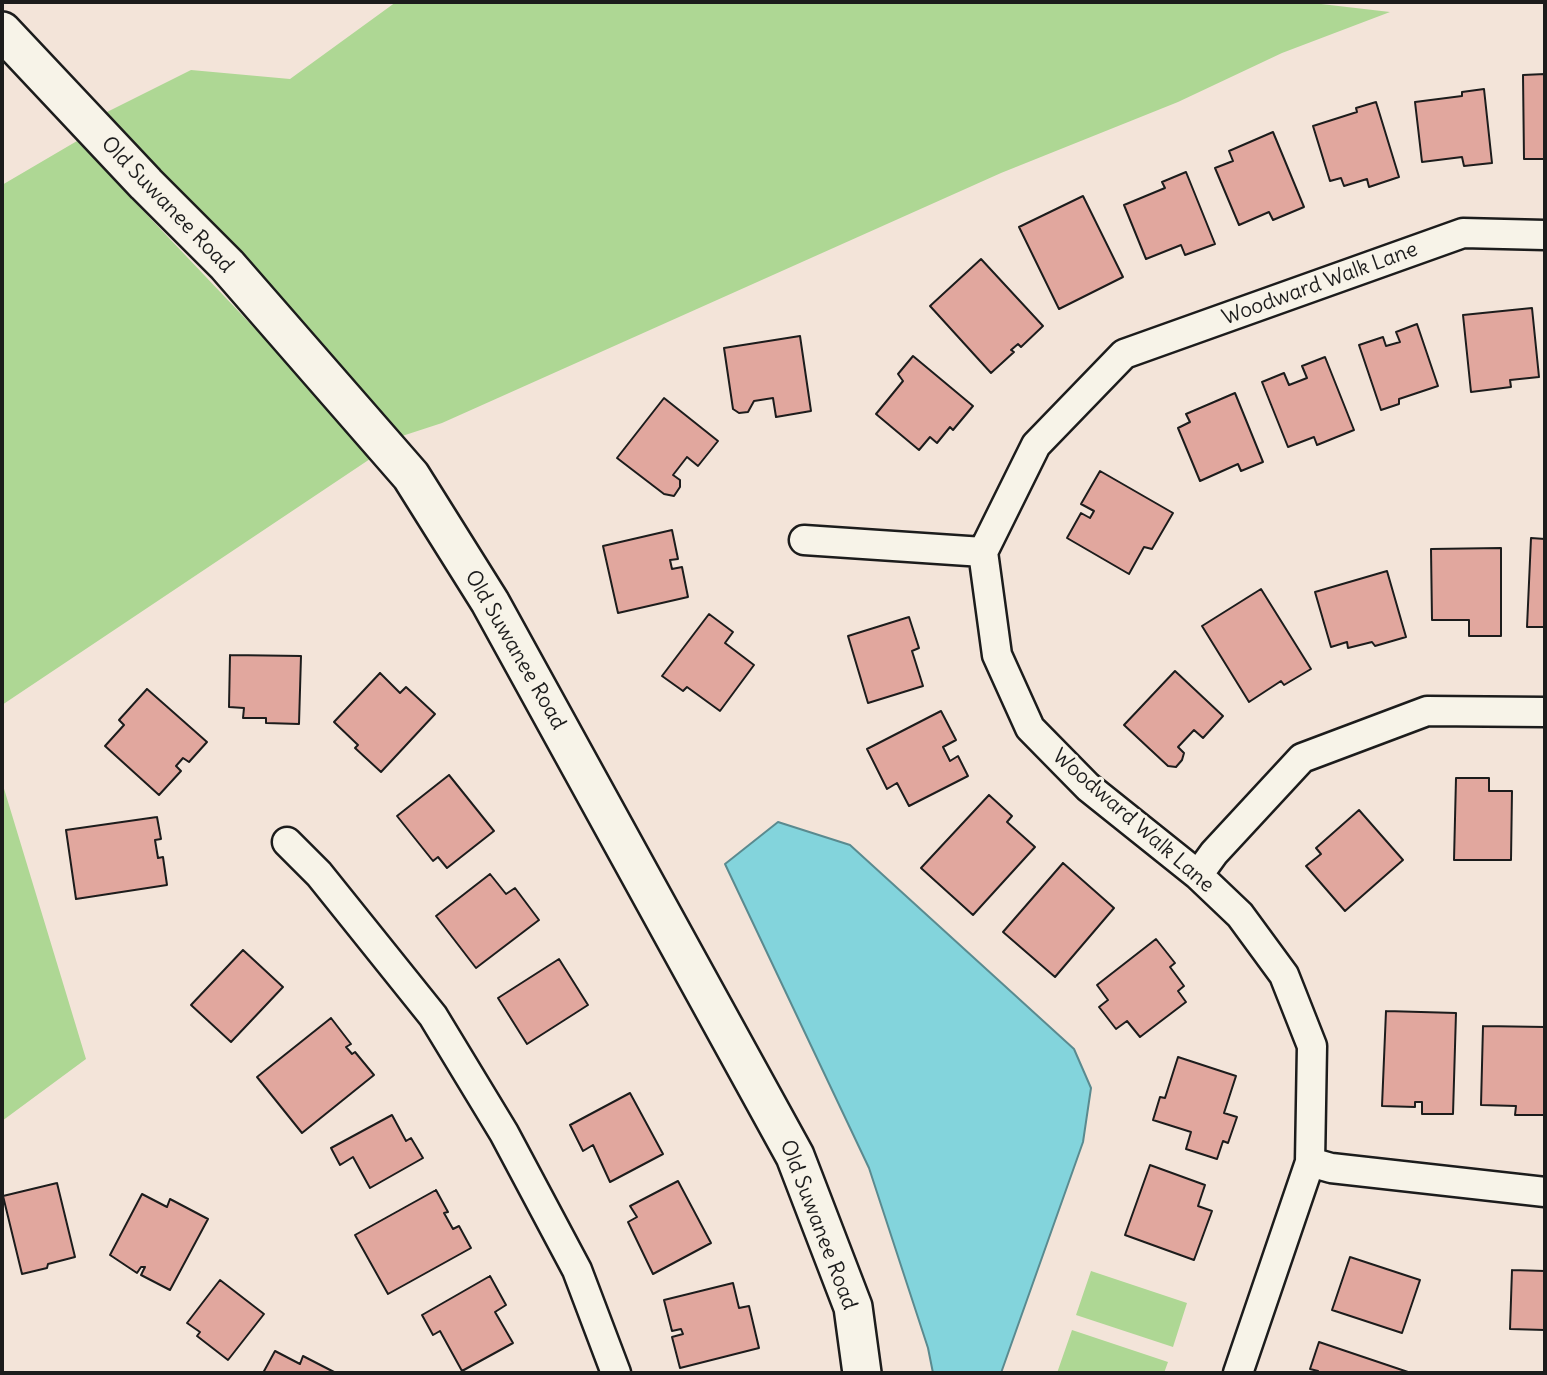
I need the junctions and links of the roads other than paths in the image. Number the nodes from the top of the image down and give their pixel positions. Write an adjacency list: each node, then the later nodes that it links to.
1 (2, 31): 11 (street, Old Suwanee Road)
2 (1545, 235): 4 (street, Woodward Walk Lane)
3 (804, 540): 4 (street)
4 (984, 552): 7 (street, Woodward Walk Lane)
5 (1545, 712): 7 (street)
6 (287, 842): 10 (street)
7 (1198, 875): 8 (street, Woodward Walk Lane)
8 (1310, 1162): 9 (street); 12 (street, Woodward Walk Lane)
9 (1545, 1192)
10 (616, 1373)
11 (862, 1373)
12 (1238, 1373)

